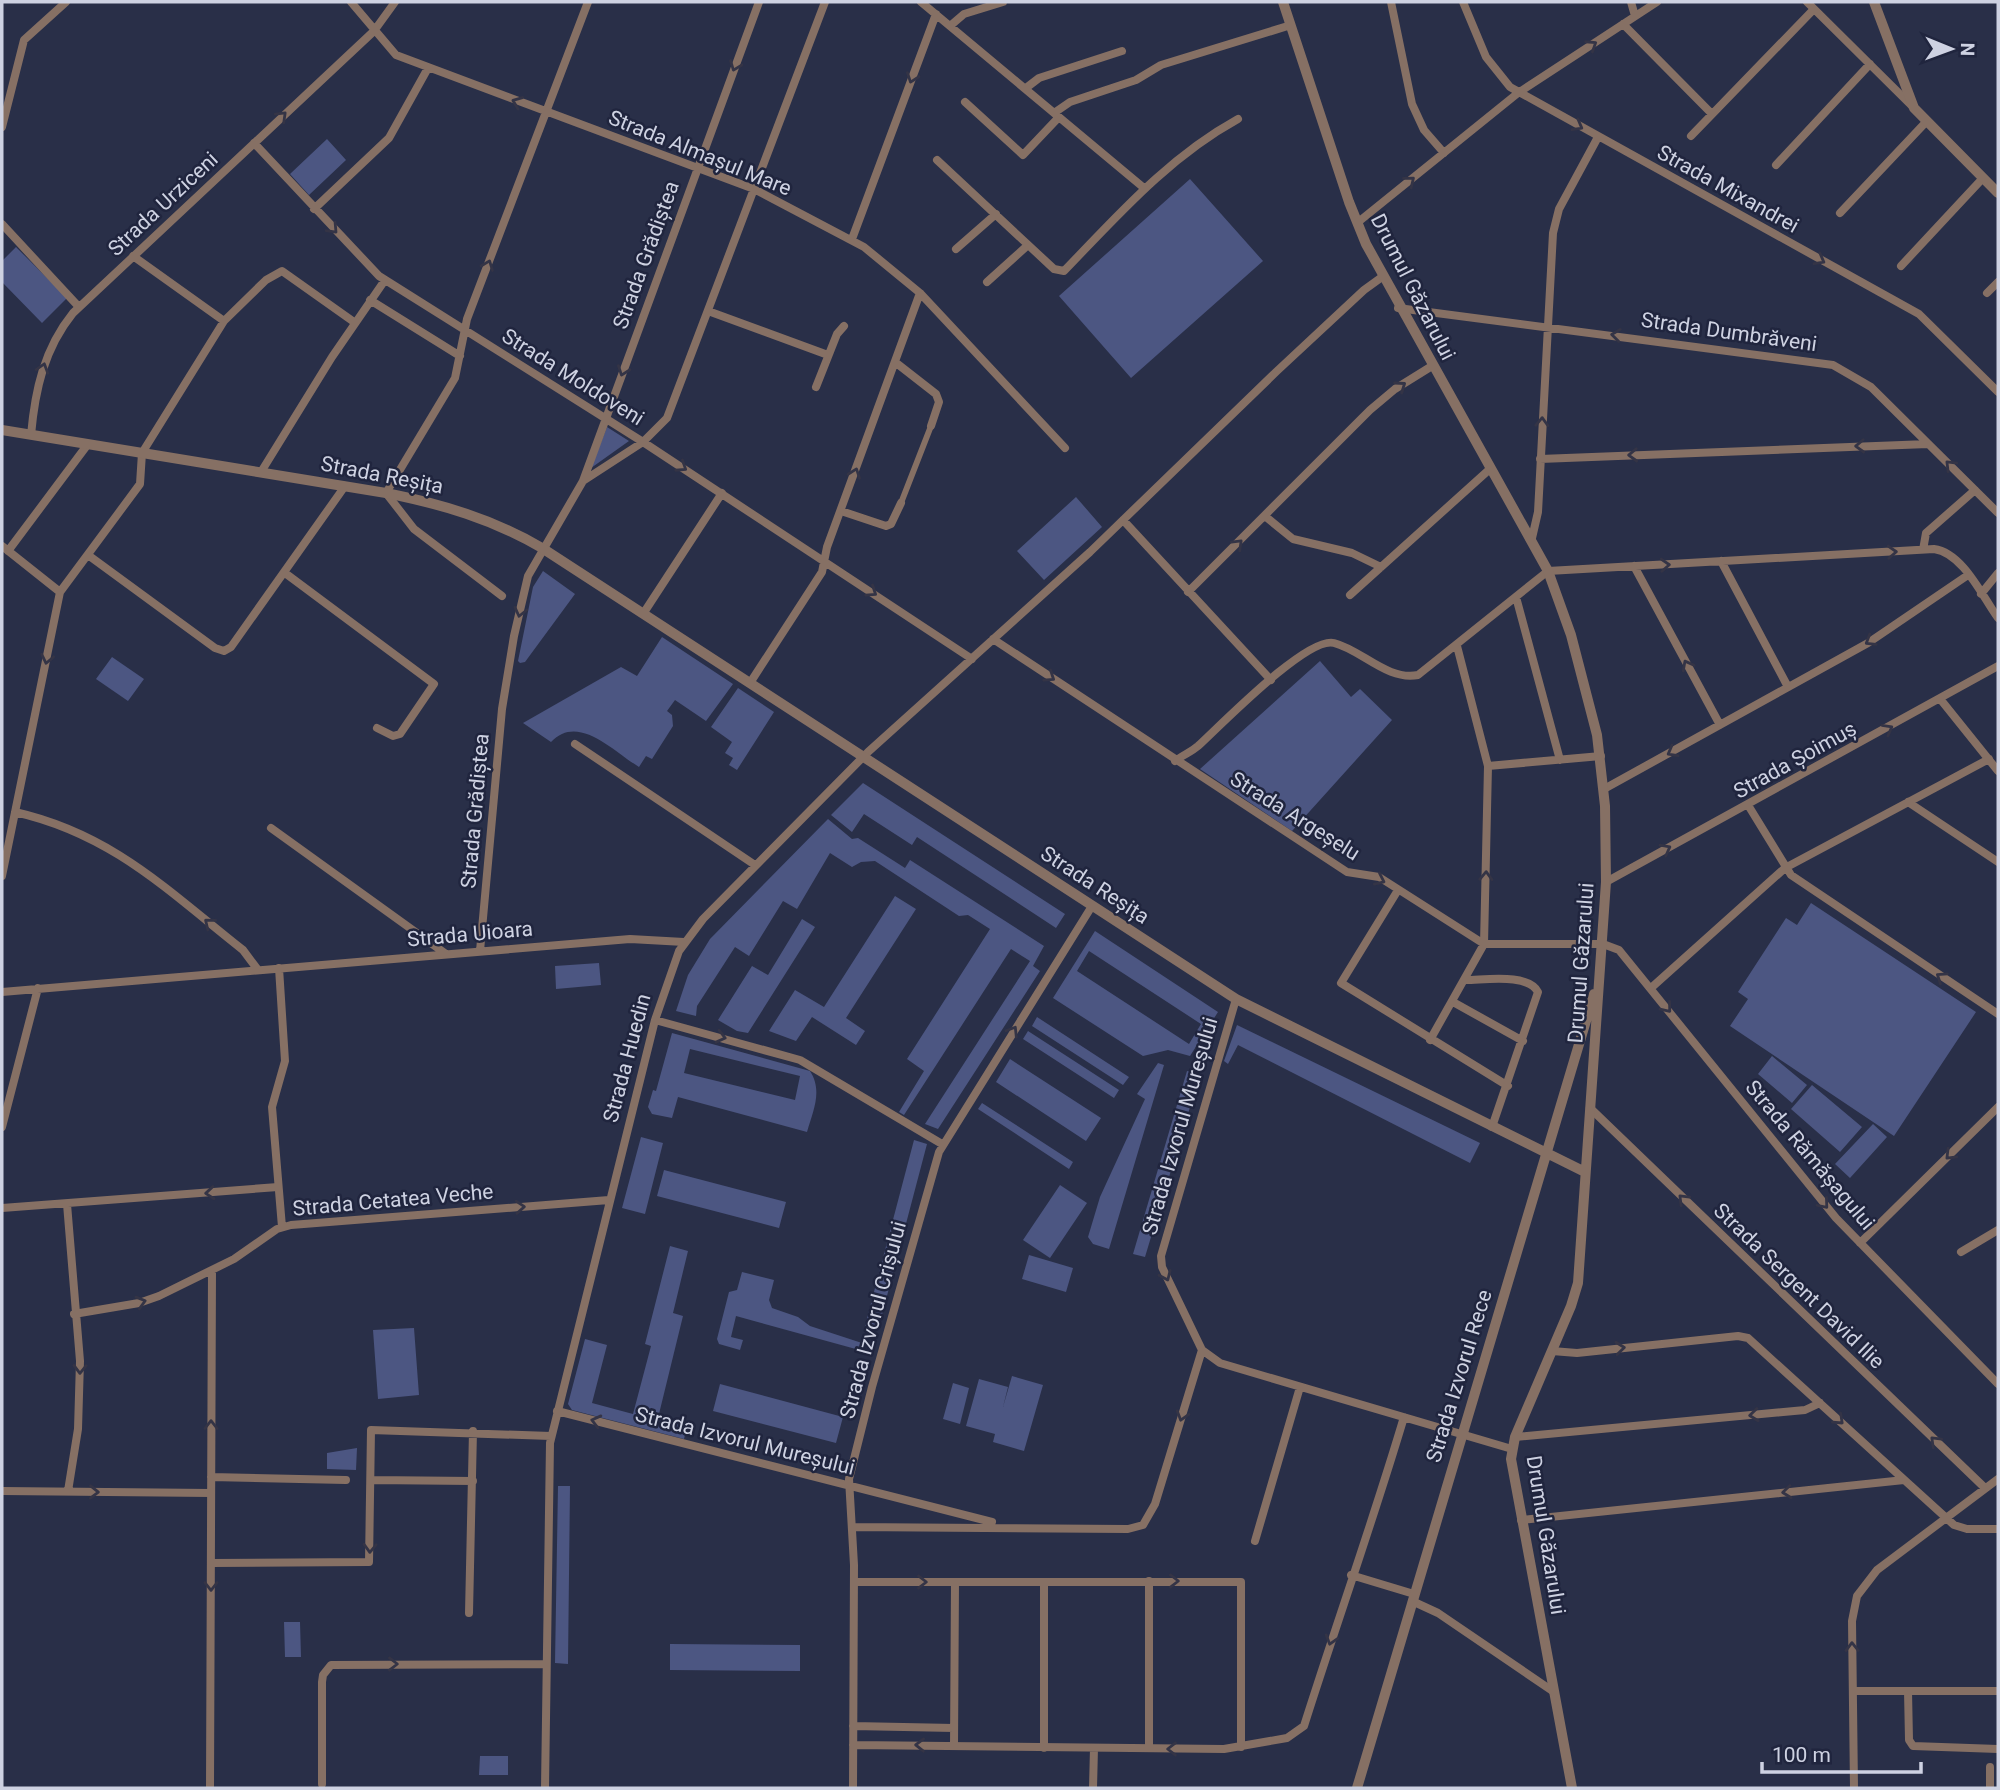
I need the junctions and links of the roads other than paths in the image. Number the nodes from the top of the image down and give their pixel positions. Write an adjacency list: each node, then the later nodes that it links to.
1 (66, 2): 35 (street)
2 (351, 2): 22 (street, Strada Almașul Mare)
3 (395, 2): 22 (street, Strada Urziceni)
4 (588, 2): 30 (street)
5 (759, 2): 42 (street, Strada Grădiștea, one-way to 42)
6 (825, 2): 45 (street, Strada Grădiștea)
7 (922, 2): 17 (street)
8 (1003, 2): 21 (street)
9 (1283, 2): 20 (street, Drumul Găzarului)
10 (1391, 2): 39 (street)
11 (1463, 2): 27 (street, Strada Mixandrei)
12 (1631, 2): 18 (street)
13 (1657, 2): 18 (street)
14 (1807, 2): 16 (street)
15 (1874, 2): 29 (street)
16 (1814, 9): 24 (street); 31 (street)
17 (936, 14): 21 (street); 52 (street, one-way to 52)
18 (1635, 16): 19 (street)
19 (1623, 24): 27 (street, one-way to 19); 31 (street)
20 (1291, 25): 32 (street); 50 (street, Drumul Găzarului)
21 (950, 26): 26 (street)
22 (374, 31): 25 (street, Strada Almașul Mare); 38 (street, Strada Urziceni, one-way to 22)
23 (1122, 51): 26 (street)
24 (1870, 64): 29 (street); 41 (street)
25 (428, 68): 30 (street, Strada Almașul Mare, one-way to 25); 47 (street)
26 (1026, 88): 32 (street)
27 (1518, 93): 37 (street, Strada Mixandrei, one-way to 37); 39 (street)
28 (965, 102): 32 (street)
29 (1914, 108): 34 (street)
30 (547, 113): 42 (street, Strada Almașul Mare); 71 (street, one-way to 30)
31 (1712, 114): 36 (street)
32 (1057, 115): 44 (street)
33 (1238, 119): 44 (street)
34 (1926, 122): 43 (street); 48 (street)
35 (2, 127)
36 (1691, 136)
37 (1598, 137): 70 (street); 77 (street, Strada Mixandrei, one-way to 77)
38 (254, 143): 47 (street, Strada Moldoveni); 55 (street, Strada Urziceni)
39 (1444, 153): 50 (street, one-way to 39)
40 (937, 160): 49 (street)
41 (1776, 165)
42 (696, 168): 45 (street, Strada Almașul Mare); 78 (street, Strada Grădiștea, one-way to 78)
43 (1983, 178): 46 (street); 56 (street)
44 (1144, 188): 53 (street)
45 (754, 189): 52 (street, Strada Almașul Mare); 66 (street, Strada Grădiștea)
46 (1998, 193)
47 (314, 209): 58 (street, Strada Moldoveni, one-way to 58)
48 (1840, 213)
49 (996, 214): 53 (street); 54 (street)
50 (1357, 223): 57 (street, Drumul Găzarului)
51 (2, 224): 64 (street)
52 (852, 239): 61 (street, Strada Almașul Mare)
53 (1028, 245): 59 (street)
54 (956, 249)
55 (133, 256): 64 (street, Strada Urziceni); 67 (street)
56 (1902, 266)
57 (1382, 277): 65 (street, Drumul Găzarului); 99 (street, Strada Huedin)
58 (385, 280): 63 (street); 71 (street, Strada Moldoveni)
59 (987, 282)
60 (1998, 282): 62 (street)
61 (920, 293): 74 (street); 85 (street, Strada Almașul Mare)
62 (1987, 293)
63 (370, 300): 68 (street); 73 (street)
64 (79, 307): 81 (street, Strada Urziceni, one-way to 64)
65 (1398, 307): 70 (street, Strada Dumbrăveni); 75 (street, Drumul Găzarului)
66 (708, 312): 72 (street); 82 (street, Strada Grădiștea)
67 (226, 319): 68 (street); 86 (street)
68 (354, 322): 89 (street)
69 (844, 326): 72 (street)
70 (1546, 326): 84 (street, Strada Dumbrăveni, one-way to 70); 87 (street, one-way to 70)
71 (464, 329): 73 (street); 78 (street, Strada Moldoveni)
72 (828, 355): 76 (street)
73 (460, 356): 93 (street)
74 (895, 362): 79 (street); 96 (street, one-way to 74)
75 (1432, 366): 88 (street, Drumul Găzarului); 98 (street, one-way to 75)
76 (816, 387)
77 (1998, 392)
78 (605, 419): 82 (street, Strada Moldoveni); 90 (street, Strada Grădiștea)
79 (931, 426): 95 (street)
80 (2, 430): 81 (street, Strada Reșița)
81 (32, 435): 83 (street, Strada Reșița)
82 (643, 442): 90 (street, Strada Grădiștea); 94 (street, Strada Moldoveni, one-way to 94)
83 (88, 444): 86 (street, Strada Reșița); 102 (street)
84 (1928, 444): 87 (street, one-way to 87); 92 (street, Strada Dumbrăveni, one-way to 84)
85 (1065, 448)
86 (142, 453): 89 (street, Strada Reșița); 104 (street)
87 (1540, 459): 100 (street)
88 (1491, 468): 100 (street, Drumul Găzarului); 107 (street)
89 (261, 472): 91 (street, Strada Reșița)
90 (583, 481): 101 (street, Strada Grădiștea)
91 (345, 486): 93 (street, Strada Reșița); 110 (street)
92 (1975, 490): 97 (street, Strada Dumbrăveni); 103 (street)
93 (386, 493): 101 (street, Strada Reșița); 116 (street)
94 (722, 493): 105 (street, Strada Moldoveni); 119 (street)
95 (901, 503): 96 (street)
96 (841, 511): 105 (street)
97 (1998, 513)
98 (1266, 517): 107 (street); 114 (street, one-way to 98)
99 (1124, 520): 114 (street); 121 (street, Strada Huedin)
100 (1532, 538): 109 (street, Drumul Găzarului)
101 (542, 548): 119 (street, Strada Reșița); 155 (street, Strada Grădiștea, one-way to 155)
102 (5, 549): 113 (street)
103 (1923, 550): 106 (street, one-way to 103); 112 (street)
104 (88, 555): 110 (street); 113 (street)
105 (825, 560): 123 (street, Strada Moldoveni, one-way to 123); 126 (street)
106 (1721, 561): 108 (street, one-way to 106); 127 (street)
107 (1381, 566): 117 (street)
108 (1634, 566): 109 (street); 129 (street, one-way to 108)
109 (1548, 571): 118 (street); 133 (street, Drumul Găzarului)
110 (285, 573): 130 (street)
111 (1998, 573): 115 (street)
112 (1968, 575): 115 (street); 127 (street, one-way to 127)
113 (60, 592): 142 (street, one-way to 142)
114 (1188, 592): 125 (street)
115 (1981, 594): 120 (street)
116 (502, 596)
117 (1350, 596)
118 (1516, 597): 122 (street); 135 (street)
119 (643, 614): 126 (street, Strada Reșița)
120 (1998, 618)
121 (993, 639): 123 (street, Strada Huedin); 136 (street, Strada Argeșelu, one-way to 136)
122 (1457, 646): 125 (street); 137 (street)
123 (972, 659): 132 (street, Strada Huedin)
124 (1998, 666): 128 (street, Strada Șoimuș)
125 (1271, 680): 136 (street)
126 (750, 683): 132 (street, Strada Reșița)
127 (1788, 687): 129 (street)
128 (1941, 700): 134 (street); 141 (street, Strada Șoimuș, one-way to 128)
129 (1720, 725): 139 (street, one-way to 139)
130 (377, 728)
131 (575, 744): 146 (street)
132 (863, 756): 146 (street, Strada Huedin); 151 (street, Strada Reșița)
133 (1601, 757): 135 (street); 139 (street, Drumul Găzarului)
134 (1989, 758): 138 (street); 140 (street)
135 (1560, 760): 137 (street)
136 (1175, 761): 150 (street, Strada Argeșelu, one-way to 150)
137 (1488, 766): 153 (street, one-way to 137)
138 (1998, 771)
139 (1604, 789): 149 (street, Drumul Găzarului)
140 (1909, 802): 144 (street); 147 (street)
141 (1748, 805): 147 (street); 149 (street, Strada Șoimuș, one-way to 141)
142 (15, 812): 145 (street); 158 (street, one-way to 142)
143 (271, 828): 156 (street)
144 (1998, 862)
145 (3, 865): 148 (street)
146 (755, 865): 152 (street, Strada Huedin)
147 (1785, 868): 162 (street); 166 (street, one-way to 147)
148 (2, 876)
149 (1606, 882): 154 (street, Drumul Găzarului)
150 (1398, 890): 153 (street, Strada Argeșelu); 168 (street)
151 (1092, 906): 164 (street, Strada Reșița); 175 (street, Strada Izvorul Crișului, one-way to 151)
152 (684, 942): 155 (street, Strada Uioara); 167 (street, Strada Huedin)
153 (1484, 944): 154 (street); 160 (street)
154 (1603, 944): 159 (street, Drumul Găzarului); 162 (street, Strada Rămășagului)
155 (480, 951): 156 (street, Strada Uioara)
156 (446, 954): 157 (street, Strada Uioara)
157 (279, 968): 158 (street, Strada Uioara); 178 (street)
158 (258, 970): 161 (street, Strada Uioara)
159 (1600, 975): 172 (street, Drumul Găzarului); 176 (street, Strada Izvorul Rece)
160 (1466, 980): 165 (street); 169 (street)
161 (38, 988): 163 (street, Strada Uioara); 173 (street)
162 (1651, 988): 184 (street, Strada Rămășagului, one-way to 184)
163 (2, 992)
164 (1236, 999): 174 (street, Strada Reșița); 188 (street, Strada Izvorul Mureșului, one-way to 188)
165 (1453, 1002): 168 (street); 169 (street)
166 (1998, 1014)
167 (655, 1020): 175 (street, one-way to 175); 179 (street, Strada Huedin)
168 (1430, 1040): 170 (street)
169 (1523, 1041): 170 (street)
170 (1508, 1086): 174 (street)
171 (1998, 1107): 184 (street, one-way to 184)
172 (1590, 1108): 177 (street, Drumul Găzarului); 206 (street, Strada Sergent David Ilie, one-way to 172)
173 (2, 1127)
174 (1492, 1127): 176 (street, Strada Reșița)
175 (942, 1144): 205 (street, Strada Izvorul Crișului)
176 (1545, 1153): 177 (street); 196 (street, Strada Izvorul Rece)
177 (1586, 1172): 189 (street, Drumul Găzarului)
178 (278, 1187): 180 (street, one-way to 180); 182 (street)
179 (610, 1200): 182 (street, Strada Cetatea Veche, one-way to 179); 193 (street, Strada Huedin)
180 (67, 1204): 181 (street); 187 (street)
181 (2, 1208)
182 (282, 1227): 186 (street, Strada Cetatea Veche)
183 (1998, 1230): 185 (street)
184 (1860, 1243): 190 (street, Strada Rămășagului)
185 (1961, 1252)
186 (212, 1271): 187 (street, Strada Cetatea Veche, one-way to 186); 199 (street, one-way to 186)
187 (74, 1314): 208 (street, one-way to 208)
188 (1202, 1350): 191 (street); 212 (street, Strada Izvorul Mureșului, one-way to 212)
189 (1552, 1351): 192 (street, one-way to 192); 198 (street, Drumul Găzarului)
190 (1998, 1384)
191 (1300, 1387): 194 (street); 215 (street)
192 (1820, 1403): 198 (street, one-way to 198); 203 (street, one-way to 203)
193 (557, 1411): 197 (street, Strada Huedin); 205 (street, Strada Izvorul Mureșului, one-way to 193)
194 (1404, 1417): 196 (street); 217 (street)
195 (473, 1432): 197 (street); 202 (street); 204 (street)
196 (1461, 1434): 198 (street); 222 (street, Strada Izvorul Rece)
197 (551, 1436): 224 (street, Strada Huedin)
198 (1514, 1443): 211 (street, Drumul Găzarului)
199 (211, 1477): 201 (street); 209 (street)
200 (1998, 1479): 206 (street)
201 (346, 1480)
202 (370, 1480): 204 (street); 216 (street, one-way to 216)
203 (1904, 1480): 210 (street); 211 (street, one-way to 211)
204 (473, 1481): 223 (street)
205 (849, 1486): 212 (street, Strada Izvorul Mureșului); 213 (street, Strada Izvorul Crișului)
206 (1985, 1488): 210 (street)
207 (2, 1490): 208 (street)
208 (68, 1492): 209 (street, one-way to 209)
209 (211, 1493): 216 (street)
210 (1946, 1518): 214 (street); 225 (street, one-way to 210)
211 (1521, 1520): 228 (street, Drumul Găzarului)
212 (1005, 1526): 213 (street, Strada Izvorul Mureșului)
213 (852, 1527): 219 (street, Strada Izvorul Crișului)
214 (1998, 1529)
215 (1255, 1541)
216 (211, 1563): 240 (street, one-way to 240)
217 (1351, 1575): 222 (street); 233 (street, one-way to 233)
218 (1149, 1581): 221 (street); 233 (street, one-way to 233); 236 (street)
219 (854, 1582): 220 (street, one-way to 220); 229 (street, Strada Izvorul Crișului)
220 (955, 1582): 221 (street); 230 (street)
221 (1044, 1582): 234 (street)
222 (1413, 1597): 228 (street); 244 (street, Strada Izvorul Rece)
223 (469, 1613)
224 (546, 1664): 239 (street, one-way to 224); 241 (street, Strada Huedin)
225 (1853, 1691): 226 (street); 246 (street)
226 (1908, 1691): 227 (street); 237 (street)
227 (1998, 1691)
228 (1554, 1692): 245 (street, Drumul Găzarului)
229 (853, 1727): 230 (street); 231 (street, Strada Izvorul Crișului)
230 (954, 1728): 232 (street)
231 (853, 1745): 232 (street, one-way to 231); 242 (street, Strada Izvorul Crișului)
232 (954, 1746): 234 (street)
233 (1241, 1747): 236 (street, one-way to 236)
234 (1044, 1748): 235 (street)
235 (1094, 1748): 236 (street); 243 (street)
236 (1149, 1748)
237 (1998, 1749)
238 (1990, 1767): 247 (street)
239 (322, 1784)
240 (210, 1788)
241 (545, 1788)
242 (852, 1788)
243 (1093, 1788)
244 (1357, 1788)
245 (1572, 1788)
246 (1854, 1788)
247 (1990, 1788)

